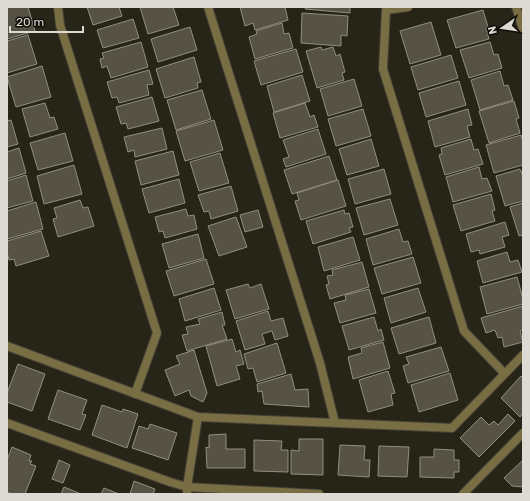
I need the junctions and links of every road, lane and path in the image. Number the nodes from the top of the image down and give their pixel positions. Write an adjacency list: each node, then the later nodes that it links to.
1 (58, 7): 10 (street)
2 (208, 7): 13 (street)
3 (408, 7): 5 (street)
4 (516, 7): 6 (street)
5 (386, 8): 9 (street)
6 (523, 28)
7 (7, 346): 10 (street)
8 (523, 355): 9 (street)
9 (504, 373): 13 (street)
10 (136, 394): 11 (street)
11 (198, 417): 13 (street); 15 (street)
12 (7, 423): 15 (street)
13 (335, 423)
14 (523, 433): 17 (street)
15 (187, 490): 16 (street)
16 (319, 494)
17 (463, 494)

